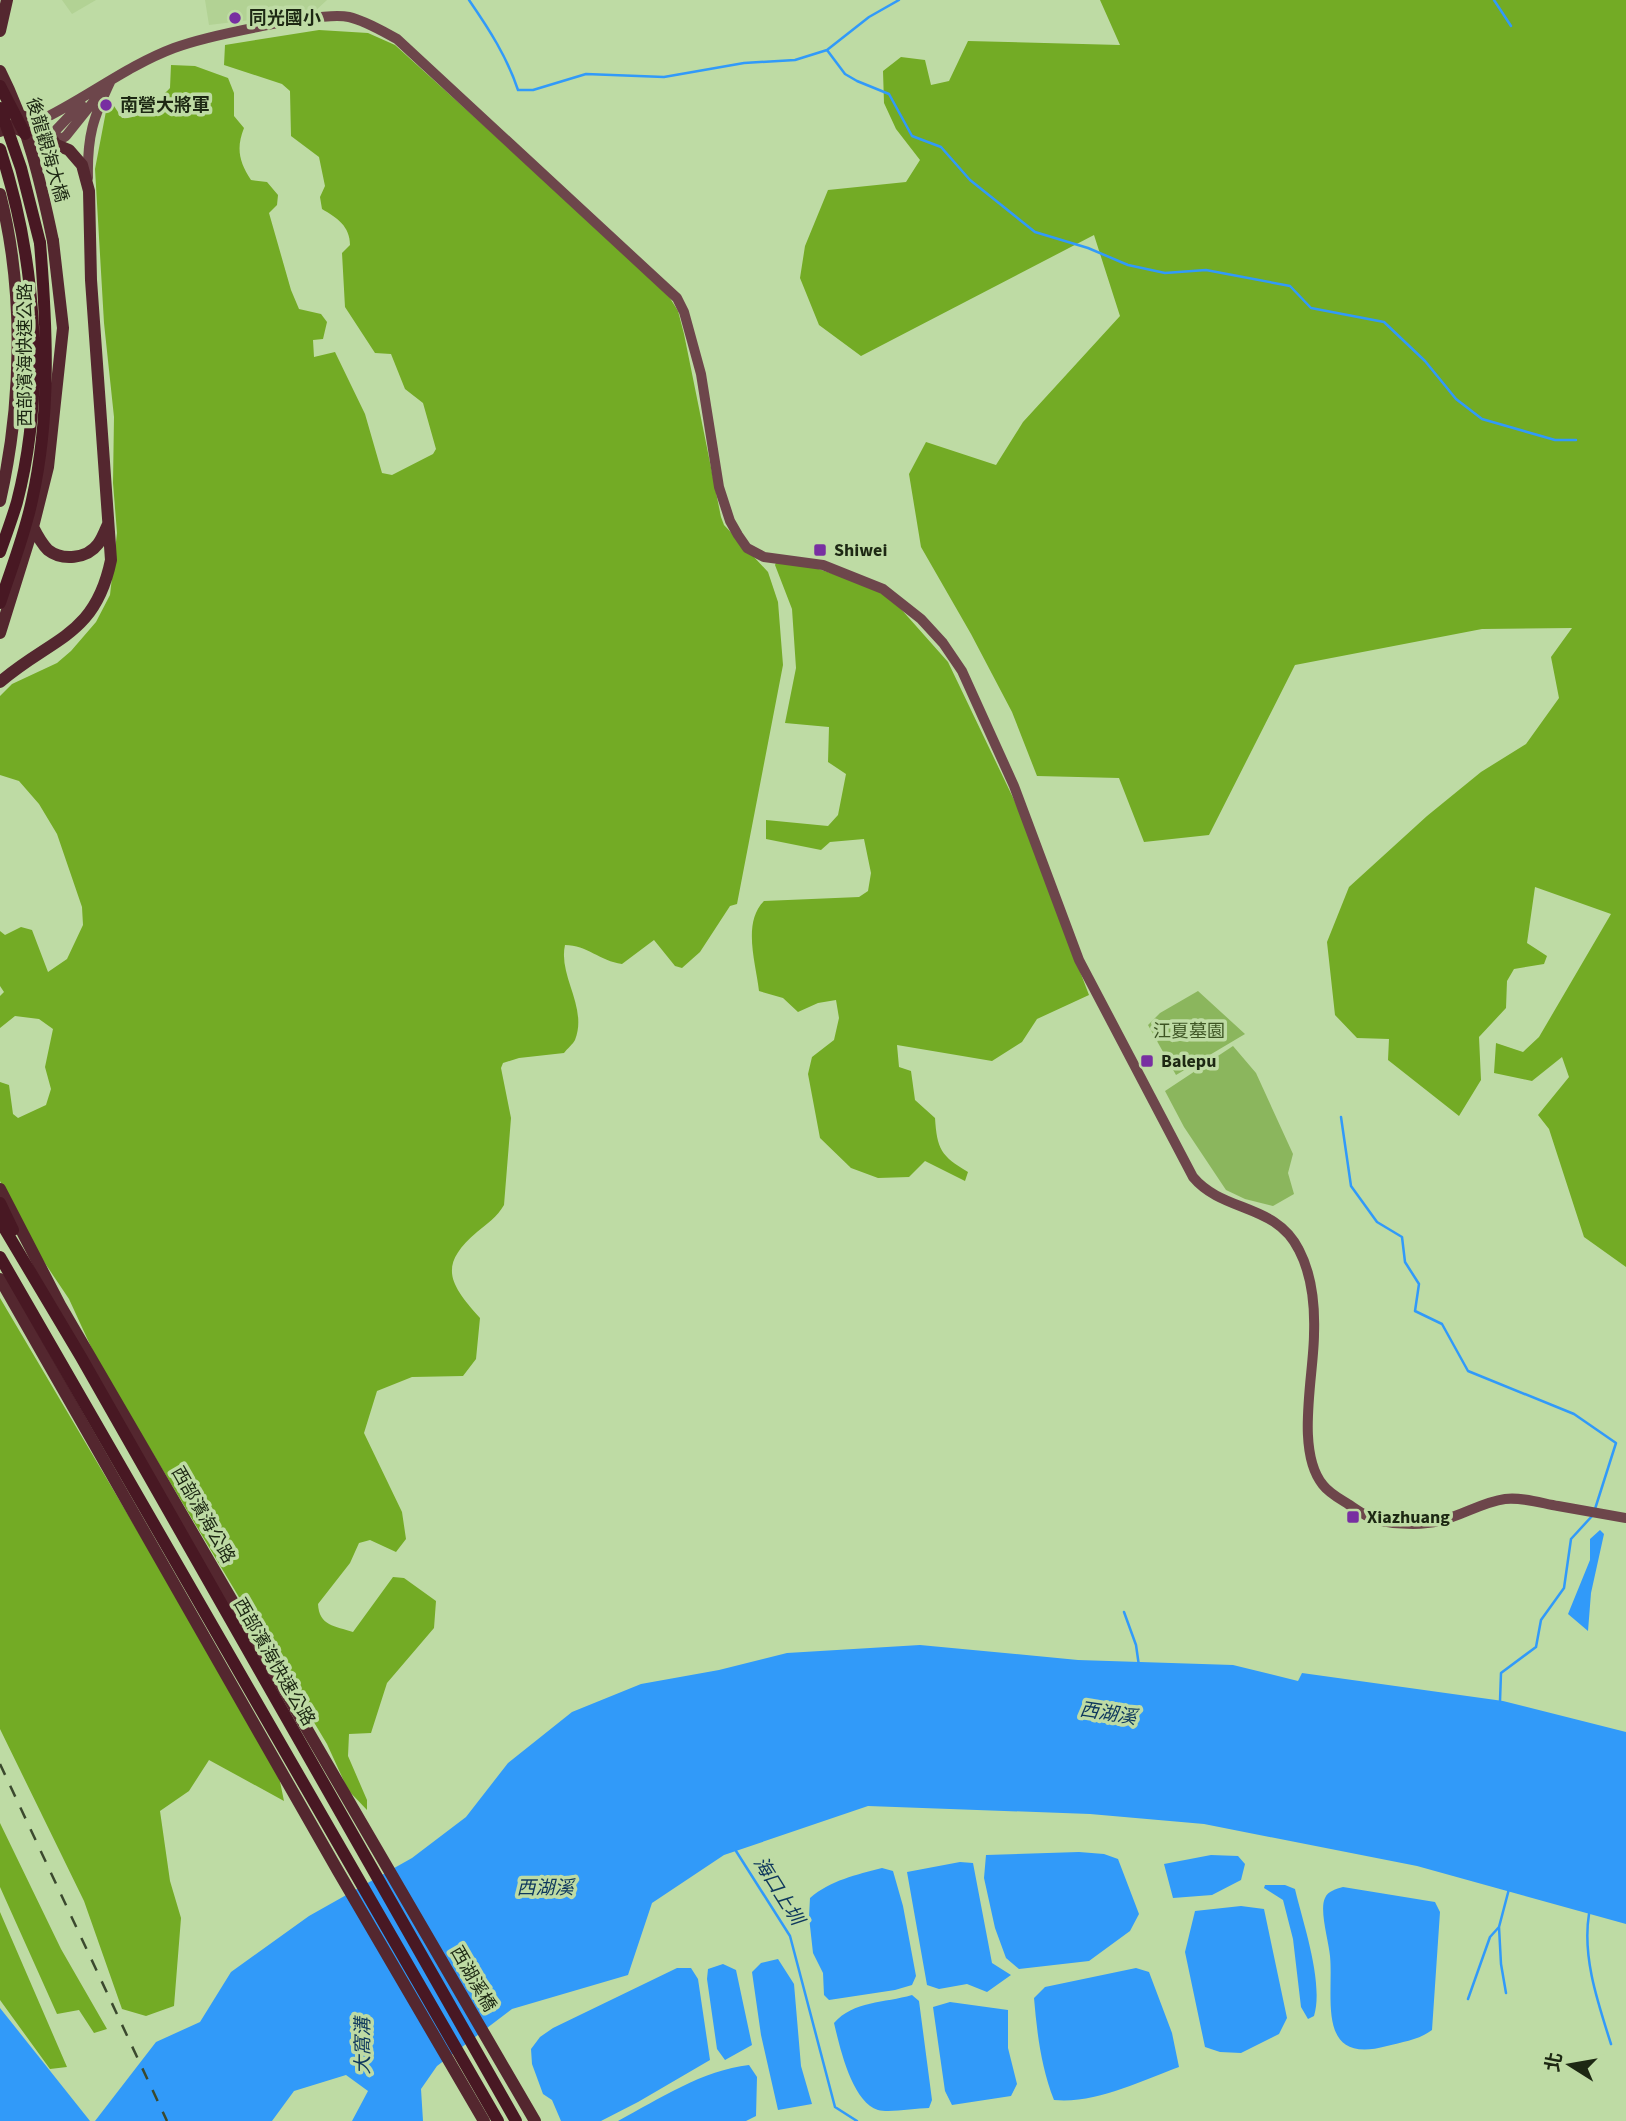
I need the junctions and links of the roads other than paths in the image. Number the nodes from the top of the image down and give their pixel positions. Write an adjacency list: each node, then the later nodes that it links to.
1 (7, 0): 2 (main road)
2 (0, 31)
3 (0, 71): 9 (main road, 後龍觀海大橋, bridge)
4 (111, 80): 7 (main road); 10 (main road); 12 (main road); 27 (main road)
5 (0, 86): 9 (highway, bridge)
6 (0, 109): 7 (main road); 18 (highway, 西部濱海快速公路, bridge)
7 (37, 122): 10 (main road)
8 (3, 125): 10 (main road)
9 (25, 134): 16 (main road, 後龍觀海大橋, bridge)
10 (55, 142): 12 (main road)
11 (0, 149): 17 (highway, 西部濱海快速公路)
12 (89, 191): 15 (main road)
13 (0, 194): 14 (main road)
14 (1, 495)
15 (109, 521): 16 (main road); 20 (main road)
16 (33, 527): 19 (main road)
17 (0, 552)
18 (0, 603)
19 (0, 633)
20 (0, 682)
21 (0, 1189): 28 (main road, 西部濱海公路)
22 (0, 1203): 26 (highway)
23 (0, 1221): 26 (highway, 西部濱海快速公路)
24 (1, 1260): 30 (highway, 西部濱海快速公路)
25 (0, 1279): 29 (main road)
26 (55, 1315): 31 (highway, 西部濱海快速公路)
27 (1626, 1518)
28 (380, 1855): 32 (main road, 西湖溪橋)
29 (484, 2121)
30 (498, 2121)
31 (516, 2121)
32 (535, 2121)

